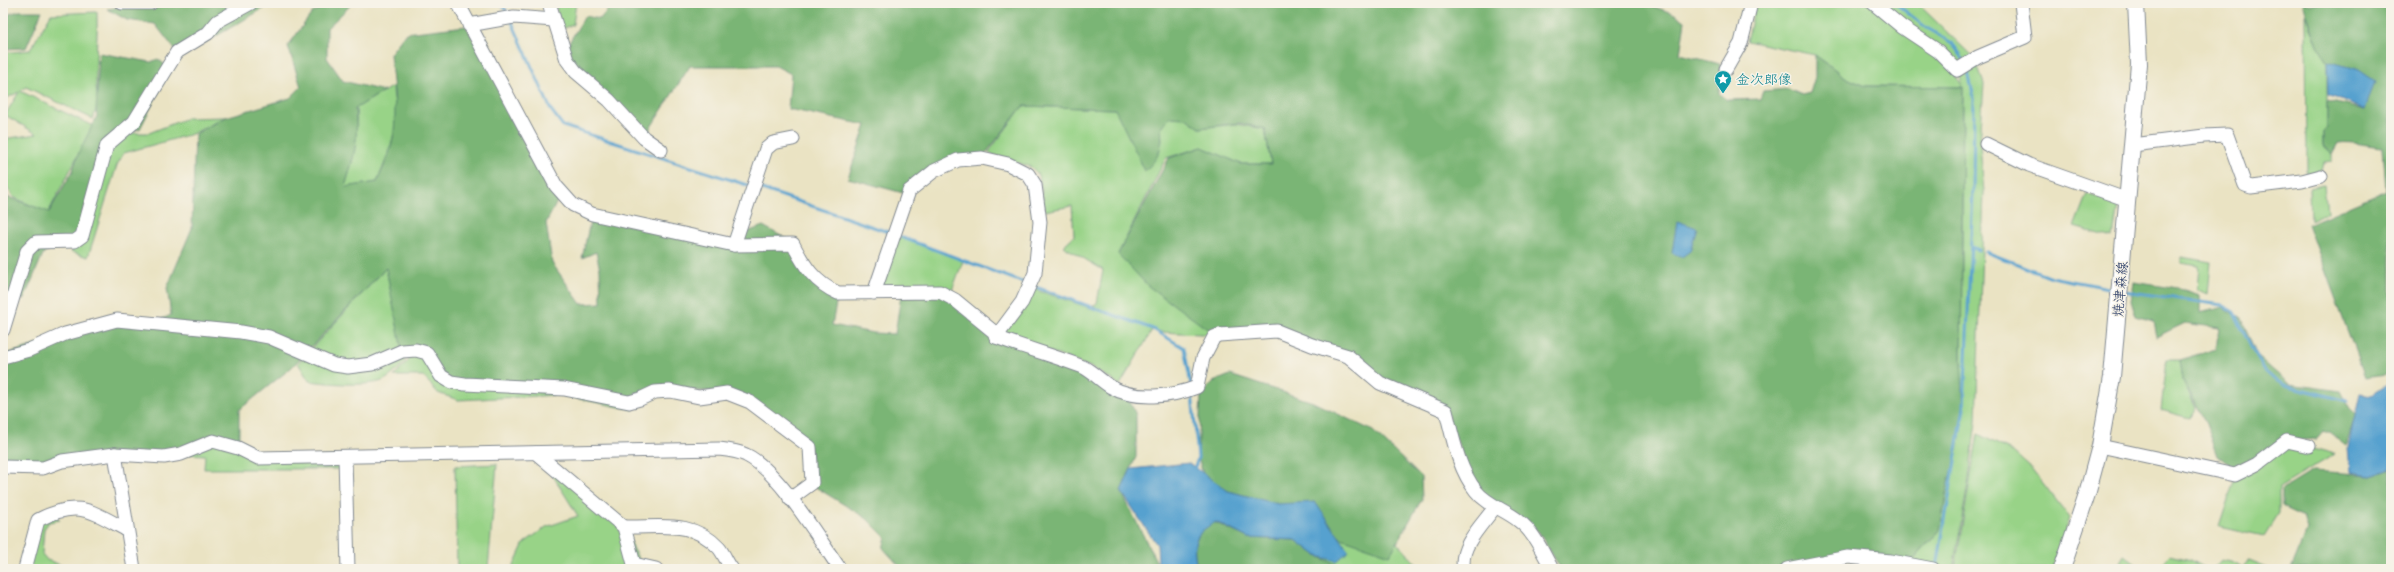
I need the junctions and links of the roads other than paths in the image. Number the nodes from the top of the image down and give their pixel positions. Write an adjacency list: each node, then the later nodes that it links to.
1 (122, 3): 2 (street)
2 (151, 3)
3 (251, 3): 21 (street)
4 (458, 3): 11 (street)
5 (549, 3): 10 (street)
6 (1751, 3): 12 (street)
7 (1873, 3): 8 (street)
8 (2022, 3)
9 (2136, 3): 15 (main road, 焼津森線)
10 (554, 20): 11 (street); 16 (street)
11 (470, 25): 19 (street)
12 (1726, 69)
13 (793, 139): 19 (street)
14 (1986, 144): 18 (street)
15 (2133, 145): 17 (street); 18 (main road, 焼津森線)
16 (661, 150)
17 (2321, 176)
18 (2128, 200): 24 (main road, 焼津森線)
19 (734, 246): 20 (street)
20 (874, 293): 22 (street); 22 (street)
21 (3, 330)
22 (996, 337): 31 (street)
23 (3, 357): 30 (street)
24 (2100, 446): 25 (street); 46 (main road, 焼津森線)
25 (2309, 446)
26 (536, 453): 28 (street); 30 (street); 32 (street)
27 (115, 454): 28 (street); 29 (street); 33 (street)
28 (345, 457): 38 (street)
29 (3, 466)
30 (790, 499): 41 (street)
31 (1495, 507): 42 (street); 43 (street)
32 (624, 527): 39 (street); 40 (street)
33 (128, 530): 36 (street); 37 (street)
34 (1876, 560): 35 (street); 44 (street); 45 (street)
35 (1927, 568)
36 (25, 569)
37 (134, 569)
38 (348, 569)
39 (656, 569)
40 (732, 569)
41 (840, 569)
42 (1464, 569)
43 (1552, 569)
44 (1787, 569)
45 (1866, 569)
46 (2062, 569)

